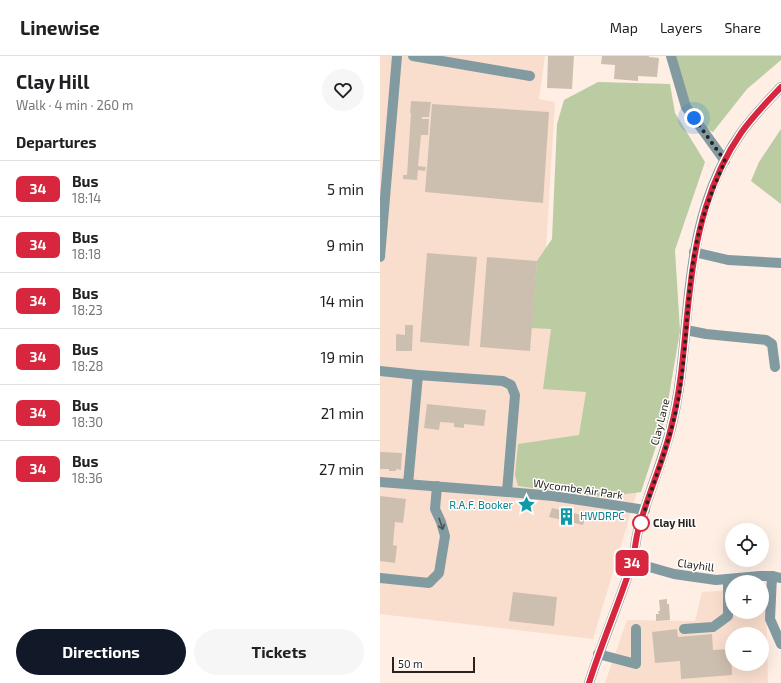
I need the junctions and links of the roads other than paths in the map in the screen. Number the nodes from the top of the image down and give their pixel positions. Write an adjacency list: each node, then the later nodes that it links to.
1 (397, 56): 8 (street)
2 (413, 56): 4 (street)
3 (671, 56): 6 (street)
4 (530, 76)
5 (781, 87): 6 (street, Clay Lane)
6 (725, 161): 7 (street, Clay Lane)
7 (694, 252): 9 (street); 10 (street, Clay Lane)
8 (380, 257)
9 (781, 264)
10 (686, 330): 11 (street); 18 (street, Clay Lane)
11 (775, 367)
12 (380, 371): 13 (street)
13 (418, 375): 15 (street); 17 (street)
14 (380, 482): 15 (street, Wycombe Air Park)
15 (408, 484): 16 (street, Wycombe Air Park)
16 (437, 486): 17 (street, Wycombe Air Park); 21 (street, one-way to 21)
17 (507, 492): 18 (street, Wycombe Air Park)
18 (645, 510): 19 (street, Clay Lane)
19 (632, 562): 22 (street, Clayhill); 27 (street, Clay Lane)
20 (776, 577): 26 (street)
21 (380, 578)
22 (725, 579)
23 (725, 618): 25 (street)
24 (636, 629): 27 (street)
25 (684, 629)
26 (781, 644)
27 (598, 654): 28 (street, Clay Lane)
28 (589, 683)

